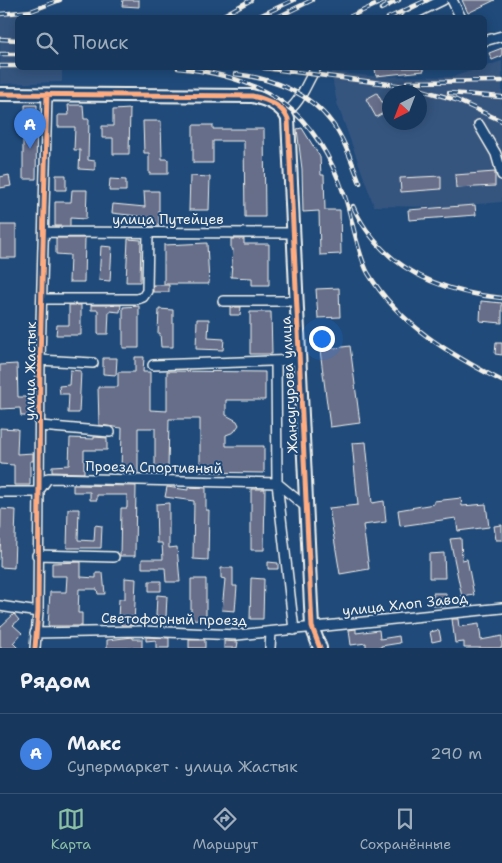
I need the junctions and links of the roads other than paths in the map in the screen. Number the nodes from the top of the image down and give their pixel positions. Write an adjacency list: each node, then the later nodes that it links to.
1 (443, 0): 3 (street)
2 (452, 0): 4 (street)
3 (412, 15)
4 (460, 15)
5 (502, 36): 6 (street)
6 (487, 41)
7 (315, 70): 10 (street)
8 (0, 94): 9 (street)
9 (47, 94): 10 (street); 13 (street, улица Жастык)
10 (286, 116): 15 (street, Жансугурова улица)
11 (479, 125): 12 (street)
12 (502, 175)
13 (44, 232): 14 (street, улица Путейцев); 16 (street, улица Жастык)
14 (148, 233): 15 (street, улица Путейцев); 16 (street)
15 (293, 233): 18 (street, Жансугурова улица)
16 (42, 299): 19 (street, улица Жастык)
17 (223, 301): 18 (street)
18 (297, 301): 20 (street, Жансугурова улица)
19 (40, 360): 22 (street); 24 (street, улица Жастык)
20 (299, 360): 21 (street); 29 (street, Жансугурова улица)
21 (276, 361): 23 (street); 26 (street)
22 (93, 363)
23 (153, 365)
24 (40, 426): 25 (street); 28 (street, улица Жастык)
25 (110, 432)
26 (277, 483): 28 (street, Проезд Спортивный); 29 (street); 36 (street)
27 (0, 492): 28 (street)
28 (38, 492): 30 (street, улица Жастык)
29 (306, 507): 35 (street, Жансугурова улица)
30 (37, 555): 31 (street); 34 (street, улица Жастык)
31 (114, 557)
32 (0, 606): 34 (street)
33 (502, 608): 35 (street, улица Хлоп Завод)
34 (38, 612): 37 (street, улица Жастык)
35 (312, 627): 36 (street, Светофорный проезд); 41 (street, Жансугурова улица)
36 (294, 630): 38 (street, Светофорный проезд)
37 (35, 633): 38 (street, Светофорный проезд); 39 (street, улица Жастык)
38 (271, 634): 40 (street)
39 (35, 648)
40 (270, 648)
41 (320, 648)

